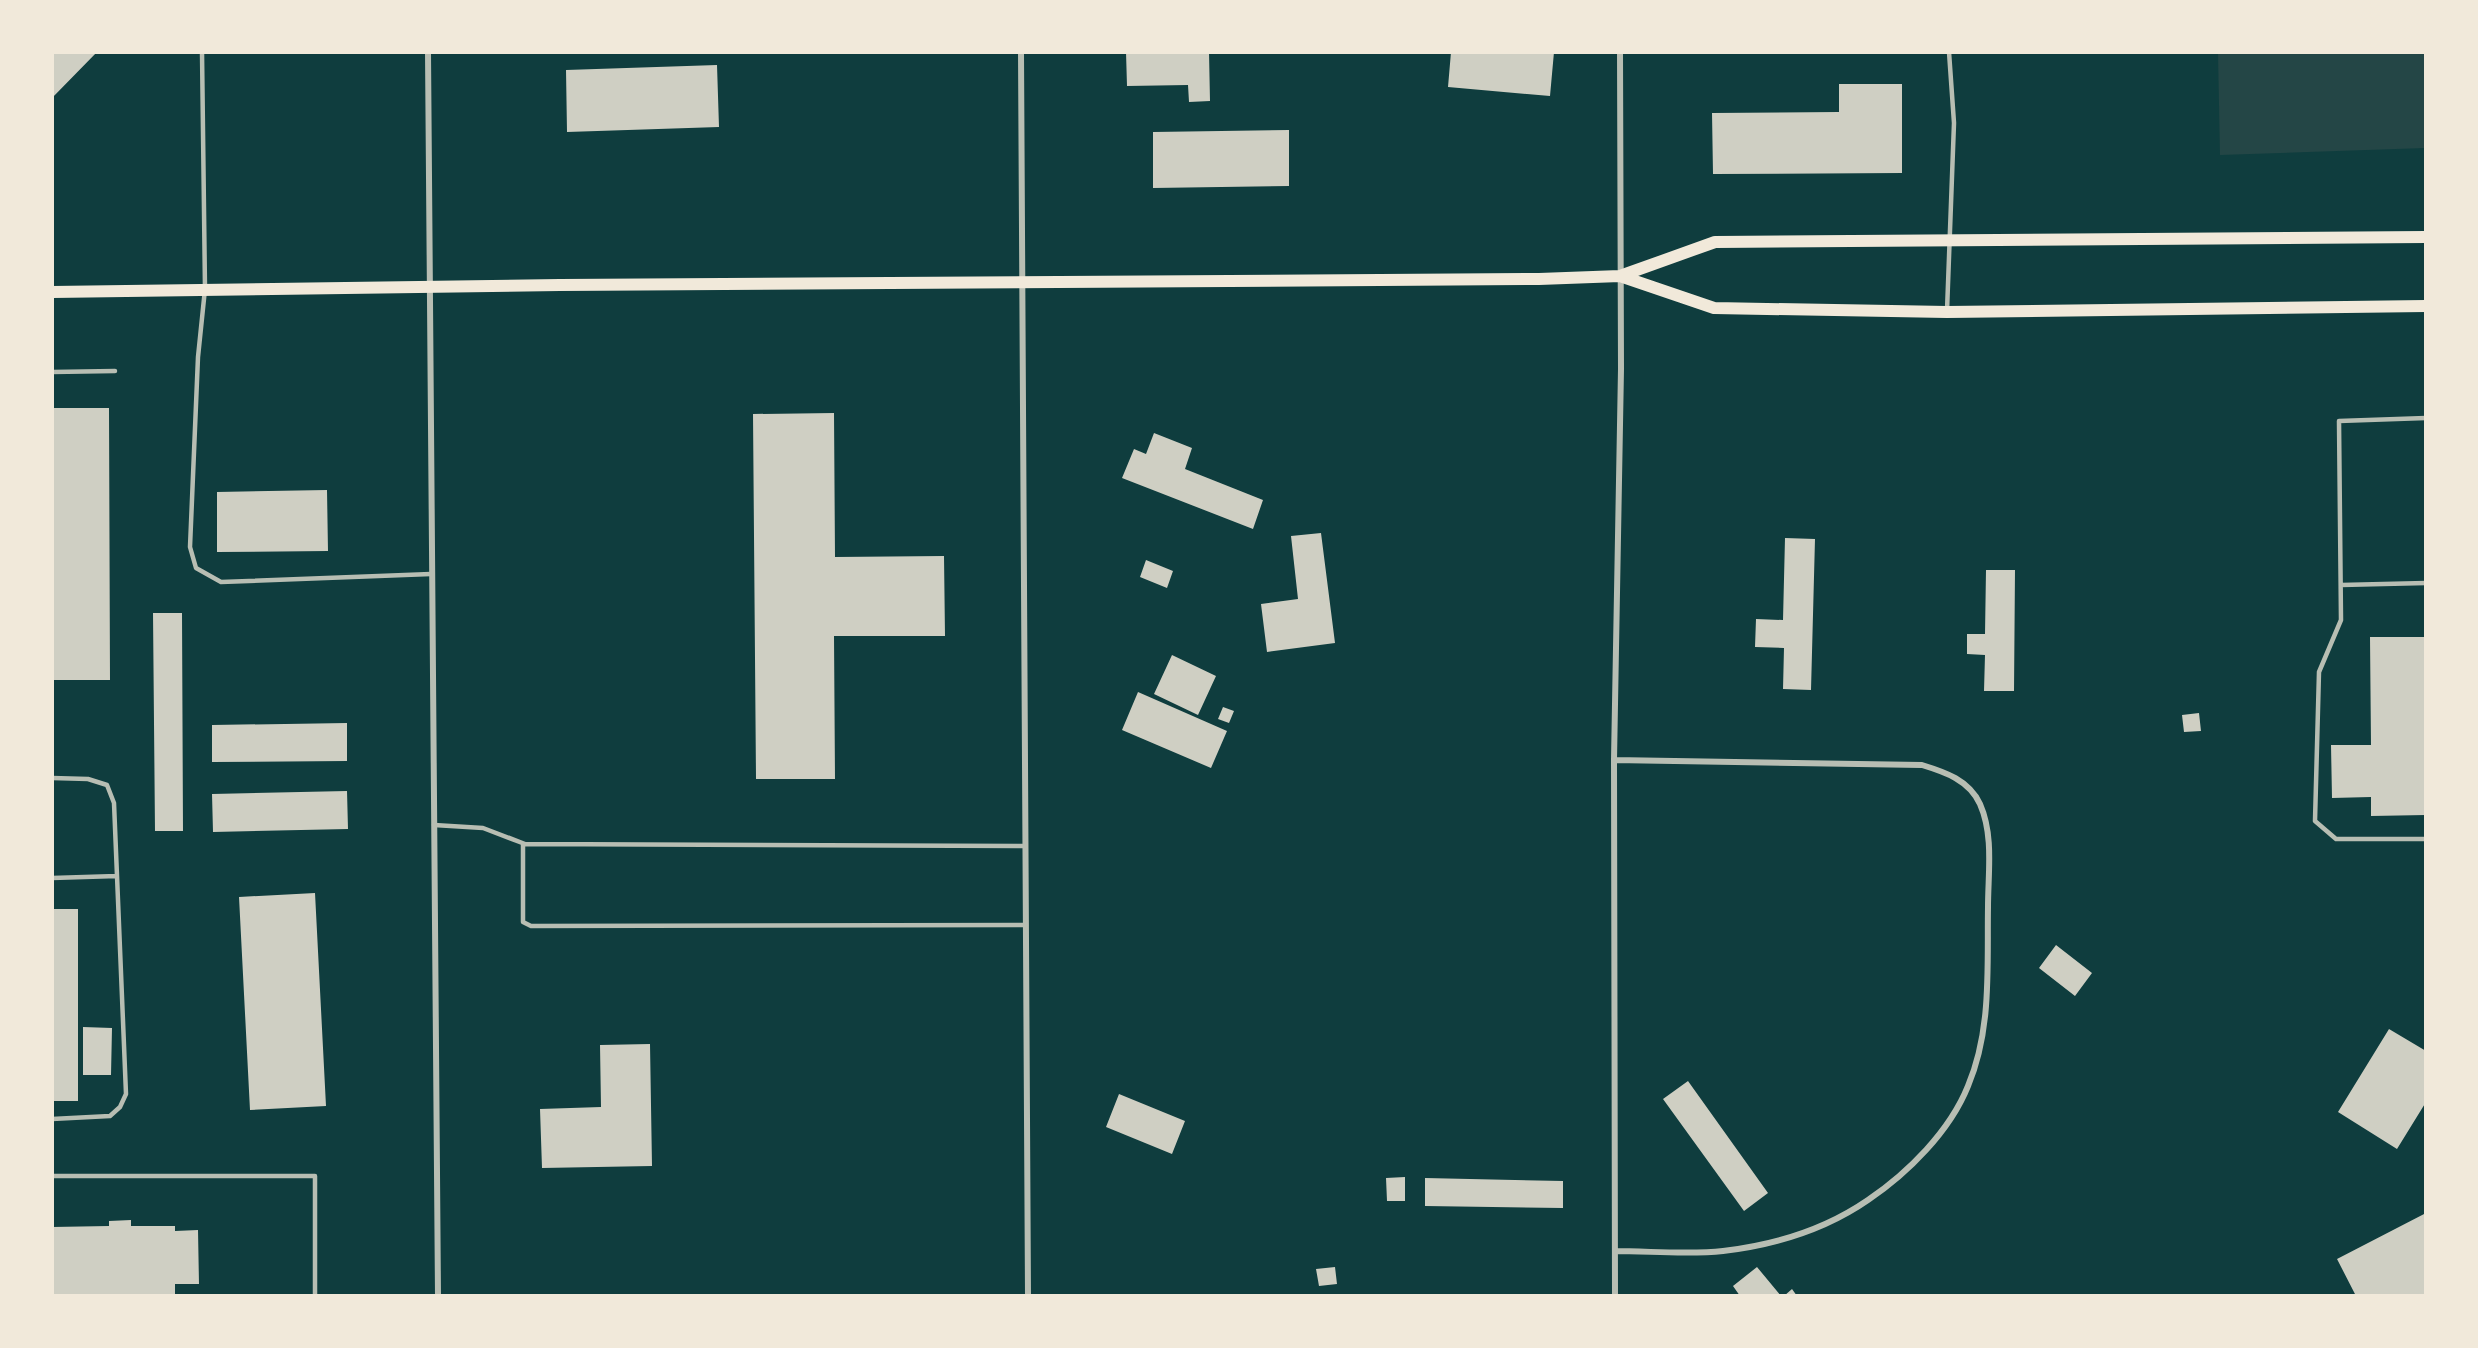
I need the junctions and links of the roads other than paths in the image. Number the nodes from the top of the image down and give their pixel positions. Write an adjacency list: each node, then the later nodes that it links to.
1 (202, 52): 11 (lane)
2 (428, 52): 10 (street)
3 (1021, 52): 9 (street)
4 (1620, 52): 8 (street)
5 (1949, 52): 7 (lane)
6 (2426, 237): 7 (main road)
7 (1949, 241): 8 (main road); 14 (lane)
8 (1620, 276): 9 (main road); 14 (main road); 21 (street)
9 (1022, 281): 10 (main road); 26 (street)
10 (430, 287): 11 (main road); 18 (street)
11 (205, 289): 12 (main road); 18 (lane)
12 (52, 292)
13 (2426, 306): 14 (main road)
14 (1947, 312)
15 (115, 371): 16 (lane)
16 (52, 372)
17 (2426, 418): 20 (lane)
18 (432, 574): 23 (street)
19 (2426, 583): 20 (lane)
20 (2341, 585): 24 (lane)
21 (1614, 760): 32 (street); 32 (street)
22 (52, 778): 27 (lane)
23 (434, 825): 25 (lane); 34 (street)
24 (2426, 839)
25 (523, 843): 26 (lane); 29 (lane)
26 (1025, 846): 29 (street)
27 (117, 876): 28 (lane); 30 (lane)
28 (52, 878)
29 (1026, 925): 35 (street)
30 (52, 1119)
31 (52, 1176): 33 (lane)
32 (1615, 1251): 36 (street)
33 (315, 1296)
34 (438, 1296)
35 (1028, 1296)
36 (1615, 1296)

